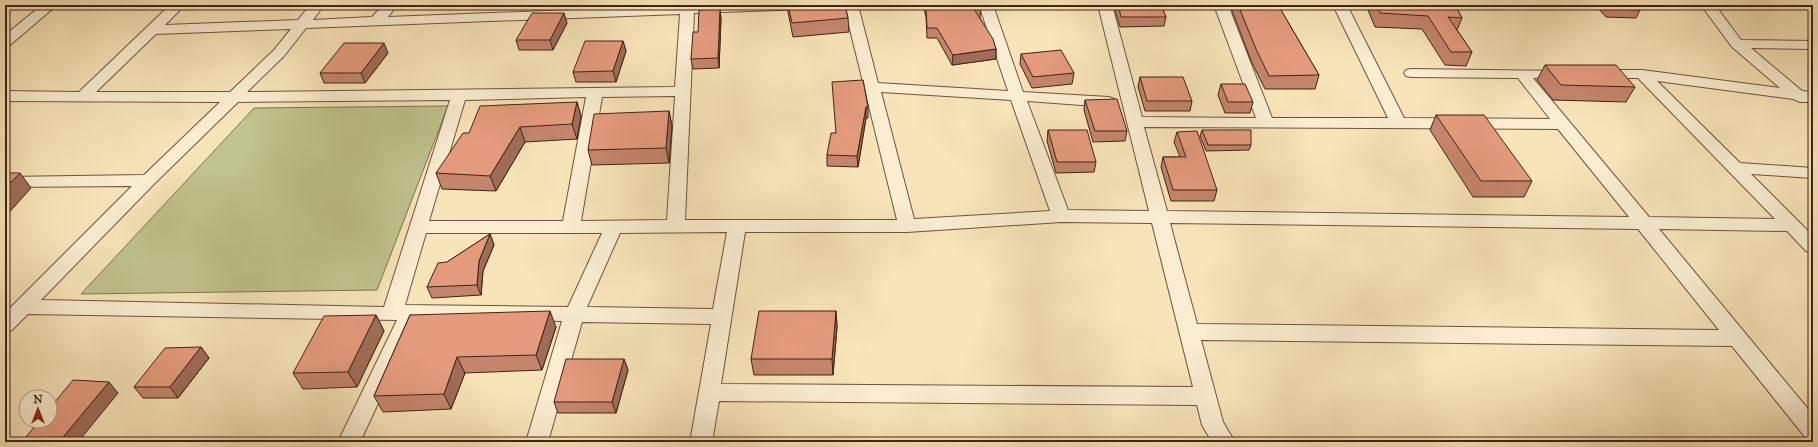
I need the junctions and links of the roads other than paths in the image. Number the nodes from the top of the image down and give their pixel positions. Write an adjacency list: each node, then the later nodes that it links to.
1 (50, 5): 19 (street)
2 (178, 5): 18 (street)
3 (318, 5): 17 (street)
4 (390, 5): 16 (street)
5 (808, 5): 12 (street)
6 (851, 5): 25 (street)
7 (986, 5): 31 (street)
8 (1105, 5): 34 (street)
9 (1221, 5): 37 (street)
10 (1340, 5): 38 (street)
11 (1708, 5): 20 (street)
12 (710, 7): 14 (street)
13 (606, 9): 14 (street); 15 (street)
14 (687, 10): 26 (street)
15 (493, 11): 16 (street)
16 (376, 22): 17 (street)
17 (302, 25): 18 (street); 32 (street)
18 (152, 30): 28 (street)
19 (5, 42)
20 (1737, 44): 21 (street); 33 (street)
21 (1813, 45)
22 (1410, 73): 23 (street)
23 (1522, 74): 24 (street); 39 (street)
24 (1642, 74): 33 (street); 40 (street)
25 (872, 87): 31 (street); 53 (street)
26 (683, 91): 27 (street); 51 (street)
27 (595, 93): 29 (street); 49 (street)
28 (84, 95): 30 (street); 32 (street)
29 (459, 95): 32 (street); 48 (street)
30 (5, 96)
31 (1017, 96): 34 (street); 44 (street)
32 (235, 97): 42 (street)
33 (1806, 97): 35 (street)
34 (1131, 104): 36 (street)
35 (1813, 108)
36 (1136, 122): 37 (street); 45 (street)
37 (1266, 123): 38 (street)
38 (1399, 124): 39 (street)
39 (1563, 124): 46 (street)
40 (1735, 168): 41 (street); 47 (street)
41 (1813, 173)
42 (148, 180): 43 (street); 55 (street)
43 (5, 182)
44 (1061, 216): 45 (street); 53 (street)
45 (1160, 217): 46 (street); 60 (street)
46 (1643, 223): 47 (street); 61 (street)
47 (1791, 224): 54 (street)
48 (419, 226): 49 (street); 56 (street)
49 (571, 226): 50 (street)
50 (614, 226): 51 (street); 57 (street)
51 (676, 226): 52 (street)
52 (737, 226): 53 (street); 58 (street)
53 (907, 226)
54 (1813, 247)
55 (23, 307): 56 (street); 59 (street)
56 (402, 312): 57 (street); 65 (street)
57 (574, 315): 58 (street); 66 (street)
58 (722, 317): 62 (street)
59 (5, 325)
60 (1190, 332): 61 (street); 63 (street)
61 (1737, 338): 64 (street)
62 (710, 392): 63 (street); 67 (street)
63 (1206, 396): 68 (street)
64 (1813, 431)
65 (349, 442)
66 (537, 442)
67 (701, 442)
68 (1224, 442)

